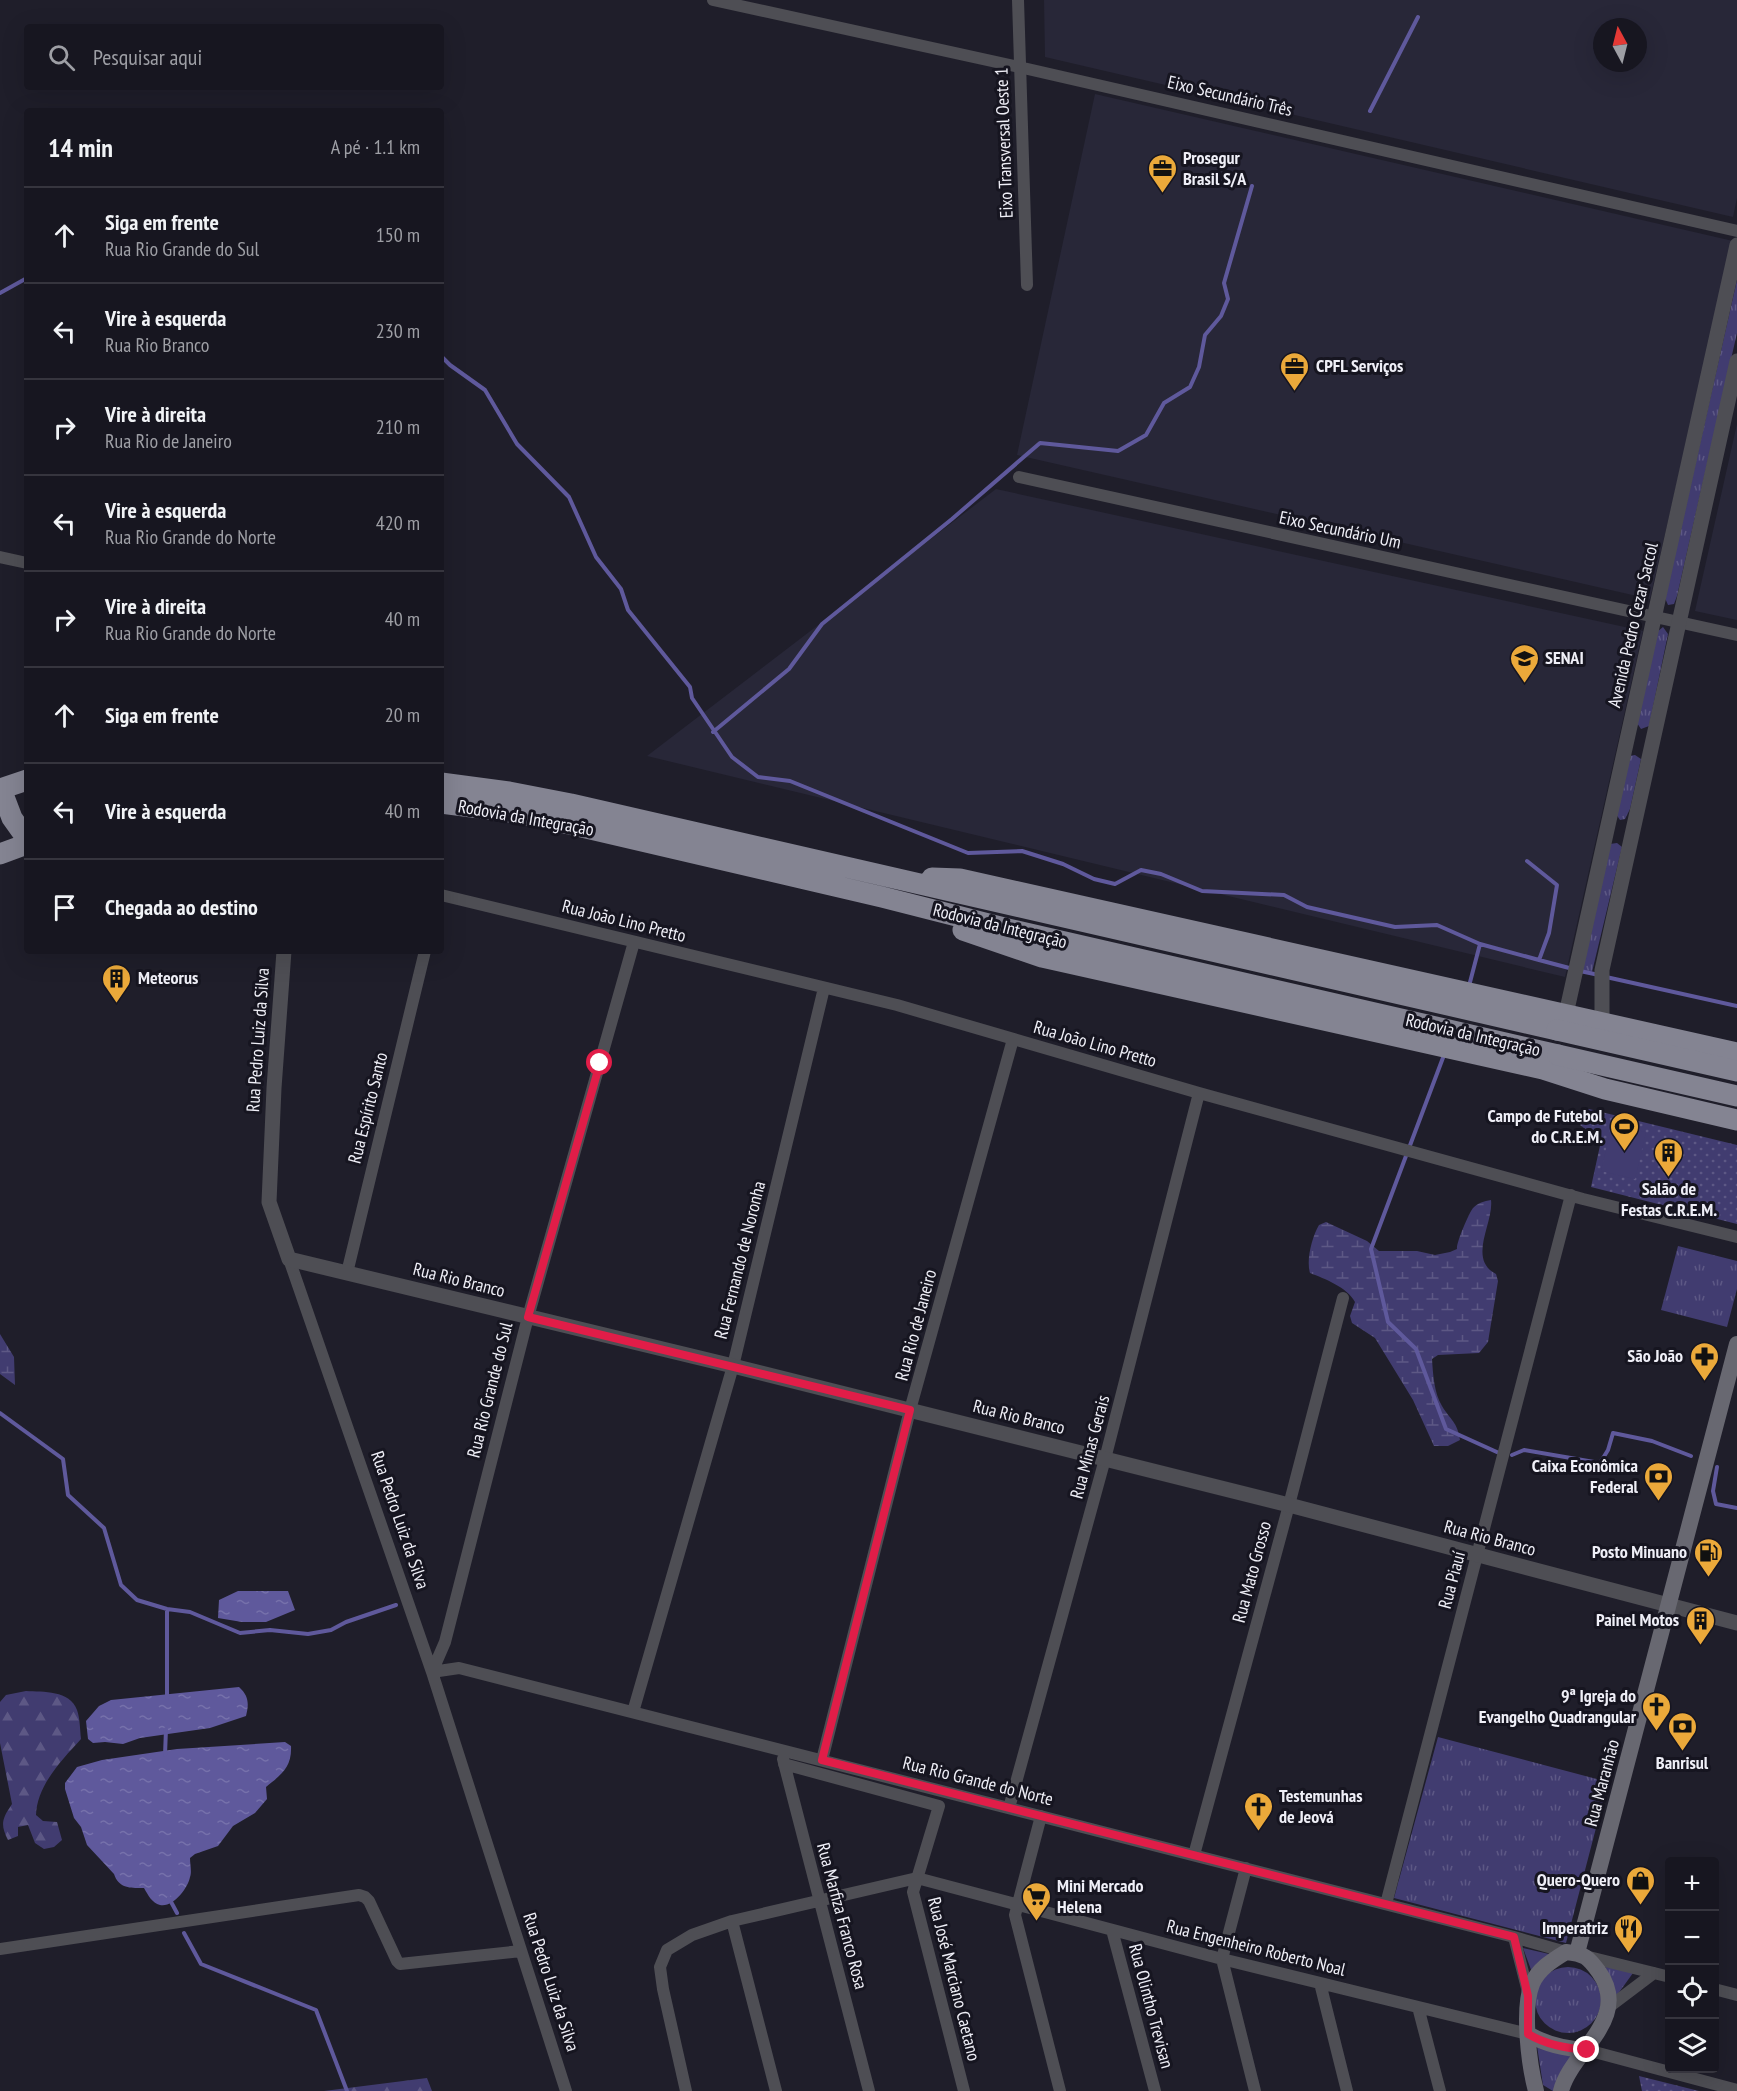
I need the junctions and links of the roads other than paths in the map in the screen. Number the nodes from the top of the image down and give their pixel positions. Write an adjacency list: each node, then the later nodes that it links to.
1 (713, 0): 3 (street, Eixo Secundário Três)
2 (1018, 0): 3 (street, Eixo Transversal Oeste 1)
3 (1019, 67): 4 (street, Eixo Secundário Três); 6 (street, Eixo Transversal Oeste 1)
4 (1737, 231)
5 (1737, 245): 11 (street, Avenida Pedro Cezar Saccol)
6 (1027, 285)
7 (1737, 361): 12 (street)
8 (1018, 477): 11 (street, Eixo Secundário Um)
9 (0, 557): 10 (street)
10 (24, 562)
11 (1654, 617): 12 (street, Eixo Secundário Um); 27 (street, Avenida Pedro Cezar Saccol)
12 (1679, 622): 13 (street, Eixo Secundário Um); 28 (street)
13 (1737, 635)
14 (24, 781): 16 (highway)
15 (444, 783): 27 (highway, Rodovia da Integração)
16 (0, 789): 18 (highway)
17 (444, 803): 22 (highway, Rodovia da Integração)
18 (24, 835)
19 (24, 845): 20 (highway)
20 (0, 854)
21 (444, 896): 23 (street, Rua João Lino Pretto)
22 (882, 897): 32 (highway); 34 (highway, Rodovia da Integração, bridge)
23 (634, 942): 26 (street, Rua João Lino Pretto); 41 (street, Rua Rio Grande do Sul)
24 (284, 954): 38 (street, Rua Pedro Luiz da Silva)
25 (424, 954): 39 (street, Rua Espírito Santo)
26 (824, 988): 29 (street, Rua João Lino Pretto); 43 (street, Rua Fernando de Noronha)
27 (1562, 1022): 28 (highway); 31 (highway, bridge); 32 (highway)
28 (1602, 1022): 30 (highway)
29 (1013, 1039): 33 (street, Rua João Lino Pretto); 44 (street, Rua Rio de Janeiro)
30 (1737, 1053)
31 (1737, 1071)
32 (1563, 1076): 35 (highway)
33 (1199, 1093): 36 (street, Rua João Lino Pretto); 45 (street, Rua Minas Gerais)
34 (1737, 1096)
35 (1737, 1120)
36 (1571, 1196): 37 (street, Rua João Lino Pretto); 47 (street, Rua Piauí)
37 (1737, 1238)
38 (289, 1259): 39 (street, Rua Rio Branco); 50 (street, Rua Pedro Luiz da Silva)
39 (347, 1273): 41 (street, Rua Rio Branco)
40 (1343, 1298): 46 (street, Rua Mato Grosso)
41 (528, 1317): 43 (street, Rua Rio Branco); 50 (street, Rua Rio Grande do Sul)
42 (1737, 1344): 48 (main road, Rua Maranhão)
43 (733, 1366): 44 (street, Rua Rio Branco); 51 (street, Rua Fernando de Noronha)
44 (910, 1410): 45 (street, Rua Rio Branco); 53 (street, Rua Rio de Janeiro)
45 (1105, 1459): 46 (street, Rua Rio Branco); 55 (street, Rua Minas Gerais)
46 (1289, 1505): 47 (street, Rua Rio Branco); 57 (street, Rua Mato Grosso)
47 (1478, 1554): 48 (street, Rua Rio Branco); 62 (street, Rua Piauí)
48 (1669, 1606): 49 (street, Rua Rio Branco); 68 (main road, Rua Maranhão)
49 (1737, 1623)
50 (432, 1672): 51 (street, Rua Rio Grande do Norte); 67 (street, Rua Pedro Luiz da Silva)
51 (633, 1712): 52 (street, Rua Rio Grande do Norte)
52 (780, 1749): 53 (street, Rua Rio Grande do Norte); 54 (street, Rua Marfiza Franco Rosa)
53 (822, 1760): 55 (street, Rua Rio Grande do Norte)
54 (784, 1764): 59 (street, Rua José Marciano Caetano); 60 (street, Rua Marfiza Franco Rosa)
55 (1009, 1808): 56 (street, Rua Rio Grande do Norte)
56 (1041, 1816): 57 (street, Rua Rio Grande do Norte); 61 (street)
57 (1194, 1855): 58 (street, Rua Rio Grande do Norte)
58 (1246, 1868): 62 (street, Rua Rio Grande do Norte); 69 (street)
59 (917, 1878): 60 (street, Rua Engenheiro Roberto Noal); 61 (street, Rua Engenheiro Roberto Noal); 85 (street, Rua José Marciano Caetano)
60 (820, 1900): 63 (street, Rua Engenheiro Roberto Noal); 84 (street, Rua Marfiza Franco Rosa)
61 (1018, 1904): 64 (street, Rua Engenheiro Roberto Noal); 86 (street)
62 (1386, 1904): 65 (street, Rua Rio Grande do Norte)
63 (732, 1921): 82 (street, Rua Engenheiro Roberto Noal); 83 (street)
64 (1112, 1930): 69 (street, Rua Engenheiro Roberto Noal); 87 (street, Rua Olintho Trevisan)
65 (1514, 1937): 68 (street, Rua Rio Grande do Norte); 75 (street)
66 (0, 1949): 67 (street)
67 (521, 1951): 81 (street, Rua Pedro Luiz da Silva)
68 (1577, 1954): 70 (street, Rua Rio Grande do Norte); 75 (main road); 77 (main road)
69 (1222, 1959): 72 (street, Rua Engenheiro Roberto Noal); 88 (street)
70 (1654, 1973): 71 (street, Rua Rio Grande do Norte); 77 (street)
71 (1665, 1976)
72 (1320, 1983): 76 (street, Rua Engenheiro Roberto Noal); 89 (street)
73 (1719, 1990): 74 (street)
74 (1737, 1995)
75 (1528, 1996): 78 (main road)
76 (1418, 2007): 78 (street, Rua Engenheiro Roberto Noal); 90 (street)
77 (1609, 2007): 79 (main road)
78 (1528, 2034): 79 (main road); 91 (main road)
79 (1587, 2050): 80 (street); 92 (main road)
80 (1737, 2090)
81 (566, 2091)
82 (686, 2091)
83 (776, 2091)
84 (869, 2091)
85 (964, 2091)
86 (1060, 2091)
87 (1155, 2091)
88 (1254, 2091)
89 (1347, 2091)
90 (1440, 2091)
91 (1536, 2091)
92 (1561, 2091)

